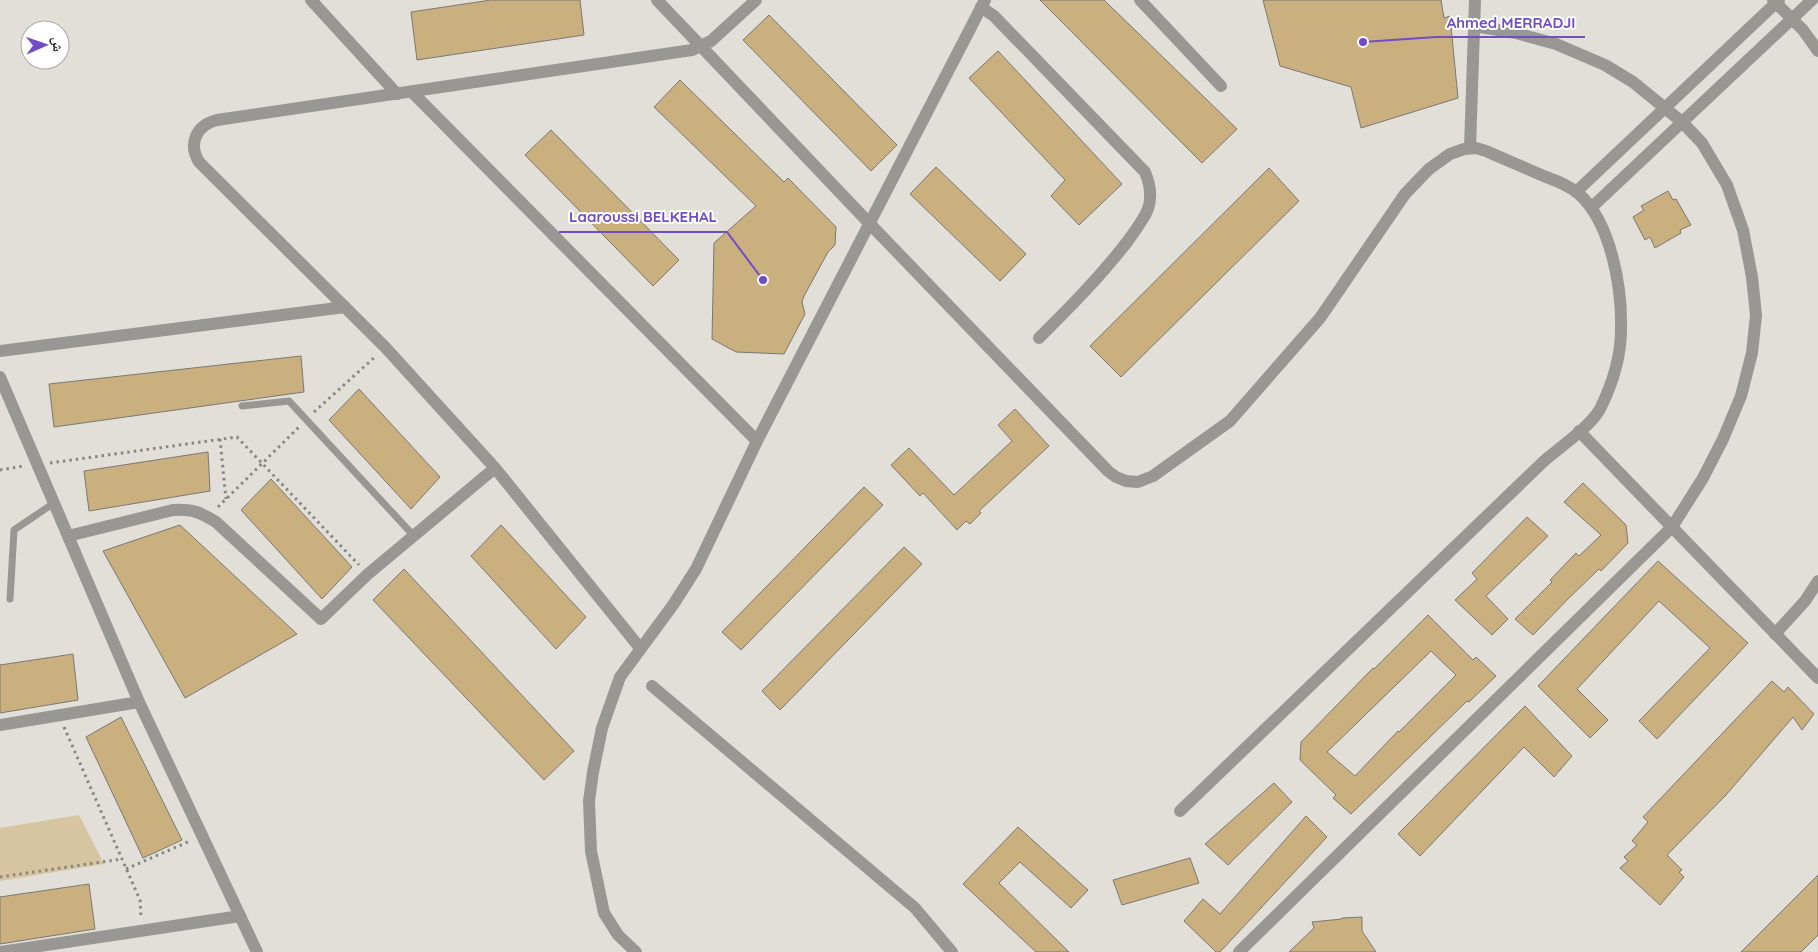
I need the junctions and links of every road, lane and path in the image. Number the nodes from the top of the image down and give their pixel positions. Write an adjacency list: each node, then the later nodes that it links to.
1 (311, 0): 15 (street)
2 (657, 0): 11 (street)
3 (756, 0): 11 (street)
4 (1475, 0): 10 (street)
5 (1812, 0): 9 (street)
6 (1776, 1): 9 (street); 16 (street)
7 (1147, 2): 13 (street)
8 (983, 3): 21 (street); 23 (street)
9 (1792, 19): 12 (street); 17 (street)
10 (1474, 26): 16 (street); 18 (street)
11 (702, 46): 14 (street); 21 (street)
12 (1818, 52)
13 (1221, 86)
14 (412, 92): 15 (street); 31 (street)
15 (398, 94): 22 (street)
16 (1665, 108): 17 (street); 19 (street)
17 (1682, 122): 20 (street); 39 (street)
18 (1470, 148): 19 (street); 21 (street)
19 (1576, 192): 20 (street)
20 (1592, 207): 29 (street)
21 (870, 224): 31 (street)
22 (345, 307): 24 (street); 25 (street)
23 (1038, 338)
24 (385, 347): 28 (path); 34 (street)
25 (0, 351)
26 (0, 377): 33 (street)
27 (242, 406): 28 (lane)
28 (306, 420): 32 (path); 41 (lane)
29 (1579, 431): 39 (street); 52 (street)
30 (220, 439): 32 (path); 33 (path); 36 (path)
31 (757, 442): 46 (street)
32 (262, 463): 36 (path); 42 (path)
33 (37, 464): 35 (path); 37 (street)
34 (495, 468): 41 (street); 46 (street)
35 (0, 470)
36 (226, 499): 38 (path)
37 (54, 503): 40 (street); 44 (lane)
38 (208, 517): 40 (street); 42 (street)
39 (1672, 527): 45 (street); 63 (street)
40 (68, 536): 49 (street)
41 (414, 536): 42 (street)
42 (368, 574)
43 (1818, 581): 45 (street)
44 (10, 599)
45 (1775, 634): 47 (street)
46 (640, 648): 61 (street)
47 (1818, 678)
48 (652, 686): 62 (street)
49 (140, 702): 50 (street); 53 (street)
50 (59, 715): 51 (street); 54 (path)
51 (0, 724)
52 (1180, 811)
53 (202, 835): 55 (path); 57 (street)
54 (122, 859): 55 (path); 56 (path)
55 (126, 869): 58 (path)
56 (0, 877)
57 (240, 916): 58 (street); 60 (street)
58 (141, 930): 59 (street)
59 (0, 952)
60 (257, 952)
61 (636, 952)
62 (952, 952)
63 (1239, 952)

